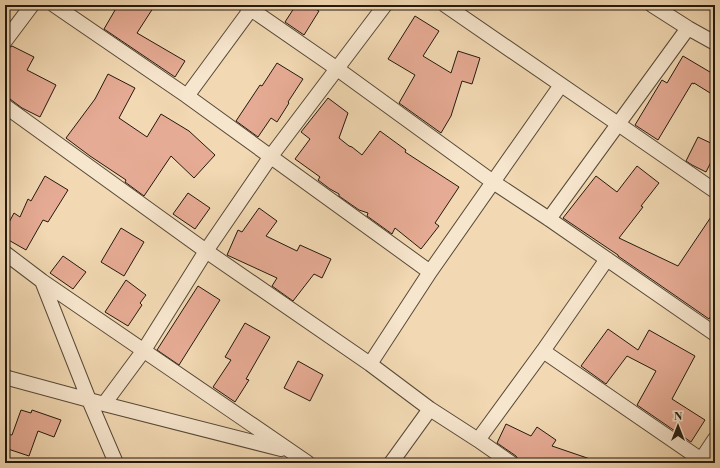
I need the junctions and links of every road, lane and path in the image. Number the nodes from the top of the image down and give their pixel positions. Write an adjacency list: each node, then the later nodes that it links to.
1 (32, 5): 8 (street)
2 (54, 5): 12 (street)
3 (385, 5): 10 (street)
4 (445, 5): 11 (street)
5 (652, 5): 7 (street)
6 (248, 7): 10 (street); 12 (street)
7 (688, 28): 9 (street); 15 (street)
8 (5, 41)
9 (715, 43)
10 (336, 68): 17 (street); 18 (street)
11 (561, 85): 15 (street); 18 (street)
12 (187, 96): 17 (street)
13 (5, 106): 16 (street)
14 (5, 120): 16 (street)
15 (617, 124): 19 (street); 20 (street)
16 (34, 127): 21 (street)
17 (271, 156): 21 (street); 24 (street)
18 (493, 182): 20 (street); 24 (street)
19 (715, 191)
20 (549, 219): 23 (street)
21 (206, 251): 27 (street); 29 (street)
22 (5, 253): 25 (street)
23 (607, 259): 26 (street); 28 (street)
24 (430, 272): 29 (street)
25 (42, 281): 27 (street); 31 (street)
26 (715, 334)
27 (144, 350): 32 (street); 36 (street)
28 (543, 351): 35 (street); 37 (street)
29 (370, 364): 33 (street)
30 (5, 376): 31 (street)
31 (89, 400): 32 (street); 38 (street)
32 (104, 404): 36 (street)
33 (430, 409): 35 (street); 40 (street)
34 (715, 439): 37 (street)
35 (478, 440): 41 (street)
36 (290, 451): 39 (street)
37 (702, 462)
38 (116, 463)
39 (308, 463)
40 (391, 463)
41 (511, 463)

